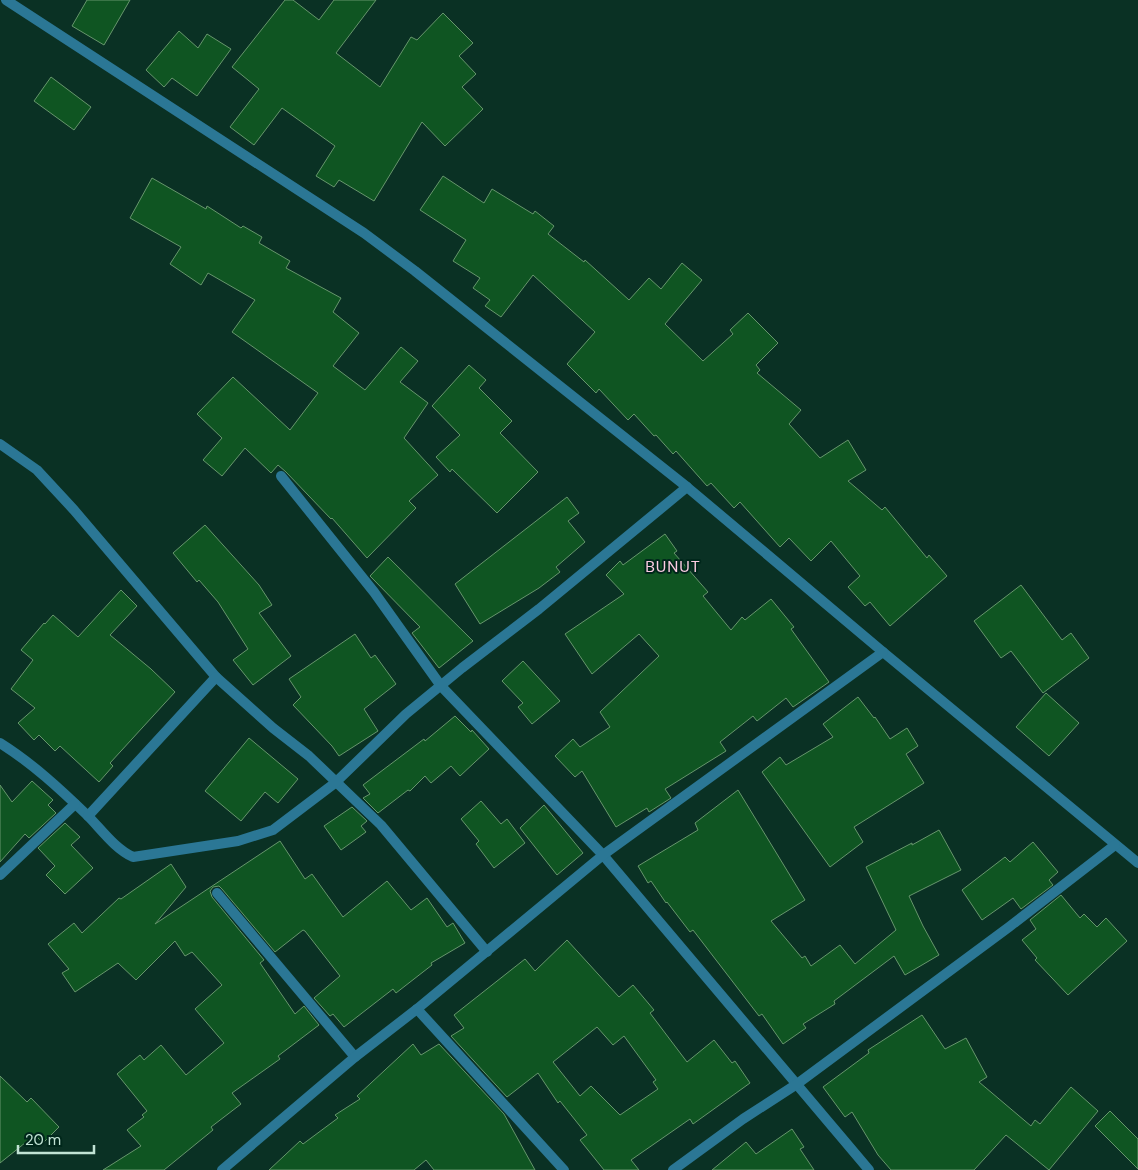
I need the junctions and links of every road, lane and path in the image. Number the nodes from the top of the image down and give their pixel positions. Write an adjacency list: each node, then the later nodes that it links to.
1 (6, 0): 4 (street)
2 (0, 444): 6 (street)
3 (281, 476): 7 (street)
4 (687, 487): 5 (street); 7 (street)
5 (883, 652): 12 (street); 13 (street)
6 (216, 677): 9 (street); 11 (street)
7 (441, 686): 9 (street); 13 (street)
8 (0, 743): 10 (street)
9 (335, 782): 11 (street); 17 (street)
10 (75, 804): 11 (street); 15 (street)
11 (88, 816)
12 (1115, 845): 14 (street); 20 (street)
13 (603, 855): 17 (street); 20 (street)
14 (1138, 862)
15 (0, 875)
16 (217, 893): 19 (street)
17 (487, 952): 18 (street)
18 (417, 1009): 19 (street); 22 (street)
19 (355, 1057): 21 (street)
20 (797, 1084): 23 (street); 24 (street)
21 (222, 1170)
22 (564, 1170)
23 (673, 1170)
24 (869, 1170)

